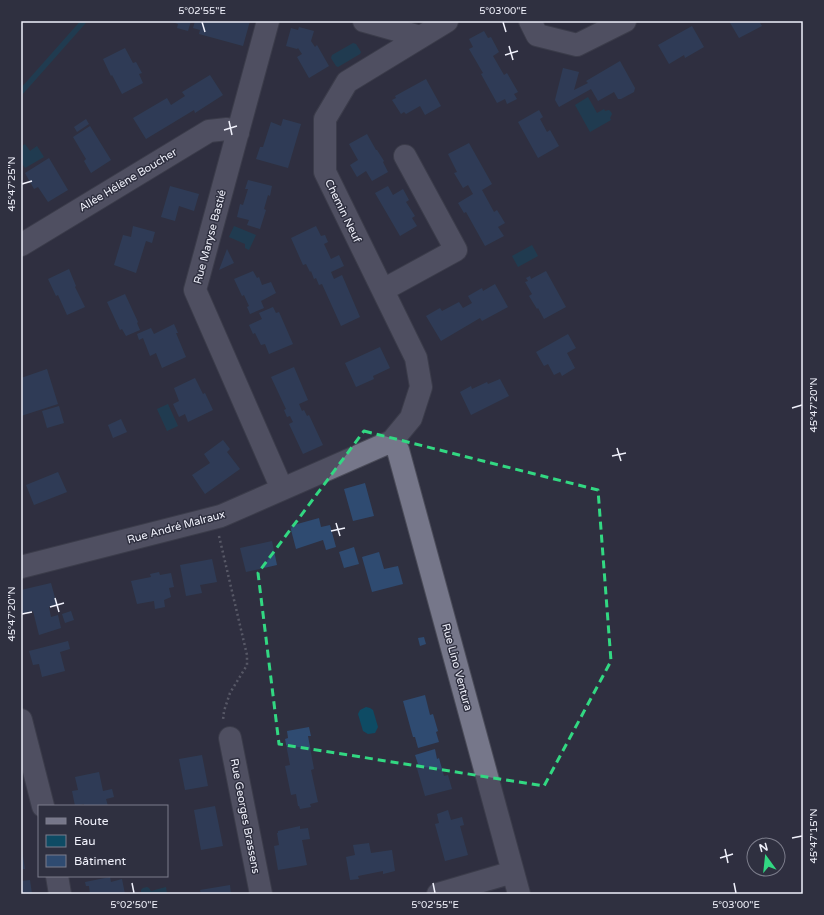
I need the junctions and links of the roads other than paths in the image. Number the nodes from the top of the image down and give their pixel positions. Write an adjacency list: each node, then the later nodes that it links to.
1 (268, 21): 7 (street, Rue Maryse Bastié)
2 (364, 21): 6 (street)
3 (447, 21): 6 (street, Chemin Neuf)
4 (530, 21): 5 (street)
5 (625, 21)
6 (421, 37): 10 (street, Chemin Neuf)
7 (238, 133): 9 (street, Allée Hélène Boucher); 12 (street, Rue Maryse Bastié)
8 (405, 156): 10 (street)
9 (21, 245)
10 (383, 290): 11 (street, Chemin Neuf)
11 (392, 440): 12 (street, Rue André Malraux); 18 (street, Rue Lino Ventura)
12 (282, 488): 13 (street, Rue André Malraux)
13 (21, 567)
14 (21, 720): 16 (street)
15 (230, 738): 21 (street, Rue Georges Brassens)
16 (24, 747): 17 (street)
17 (43, 805)
18 (513, 872): 22 (street); 23 (street, Rue Lino Ventura)
19 (57, 877): 20 (street)
20 (60, 894)
21 (261, 894)
22 (438, 894)
23 (519, 894)

